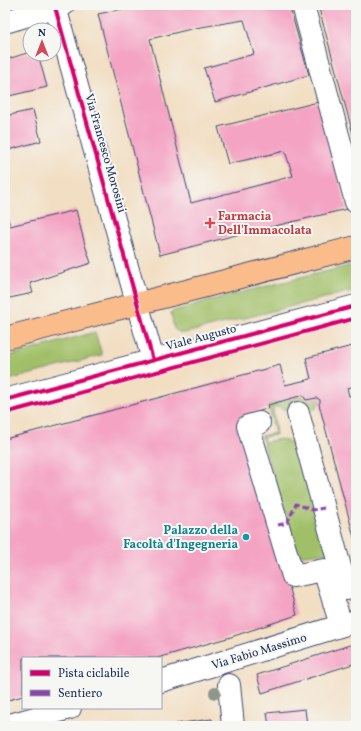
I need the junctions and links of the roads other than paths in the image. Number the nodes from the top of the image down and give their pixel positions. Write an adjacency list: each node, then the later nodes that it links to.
1 (303, 5): 4 (street)
2 (59, 6): 3 (street); 6 (street, Via Francesco Morosini)
3 (5, 22)
4 (356, 202)
5 (356, 247): 6 (main road)
6 (138, 303): 8 (main road); 9 (street, Via Francesco Morosini)
7 (356, 306): 9 (street, Viale Augusto)
8 (5, 338)
9 (153, 360): 10 (street, Viale Augusto)
10 (5, 400)
11 (298, 413): 13 (street)
12 (259, 423): 14 (street)
13 (351, 588): 14 (street)
14 (351, 622): 15 (street, Via Fabio Massimo)
15 (162, 681)
16 (229, 685): 19 (street)
17 (66, 709): 18 (street)
18 (6, 726)
19 (233, 726)

